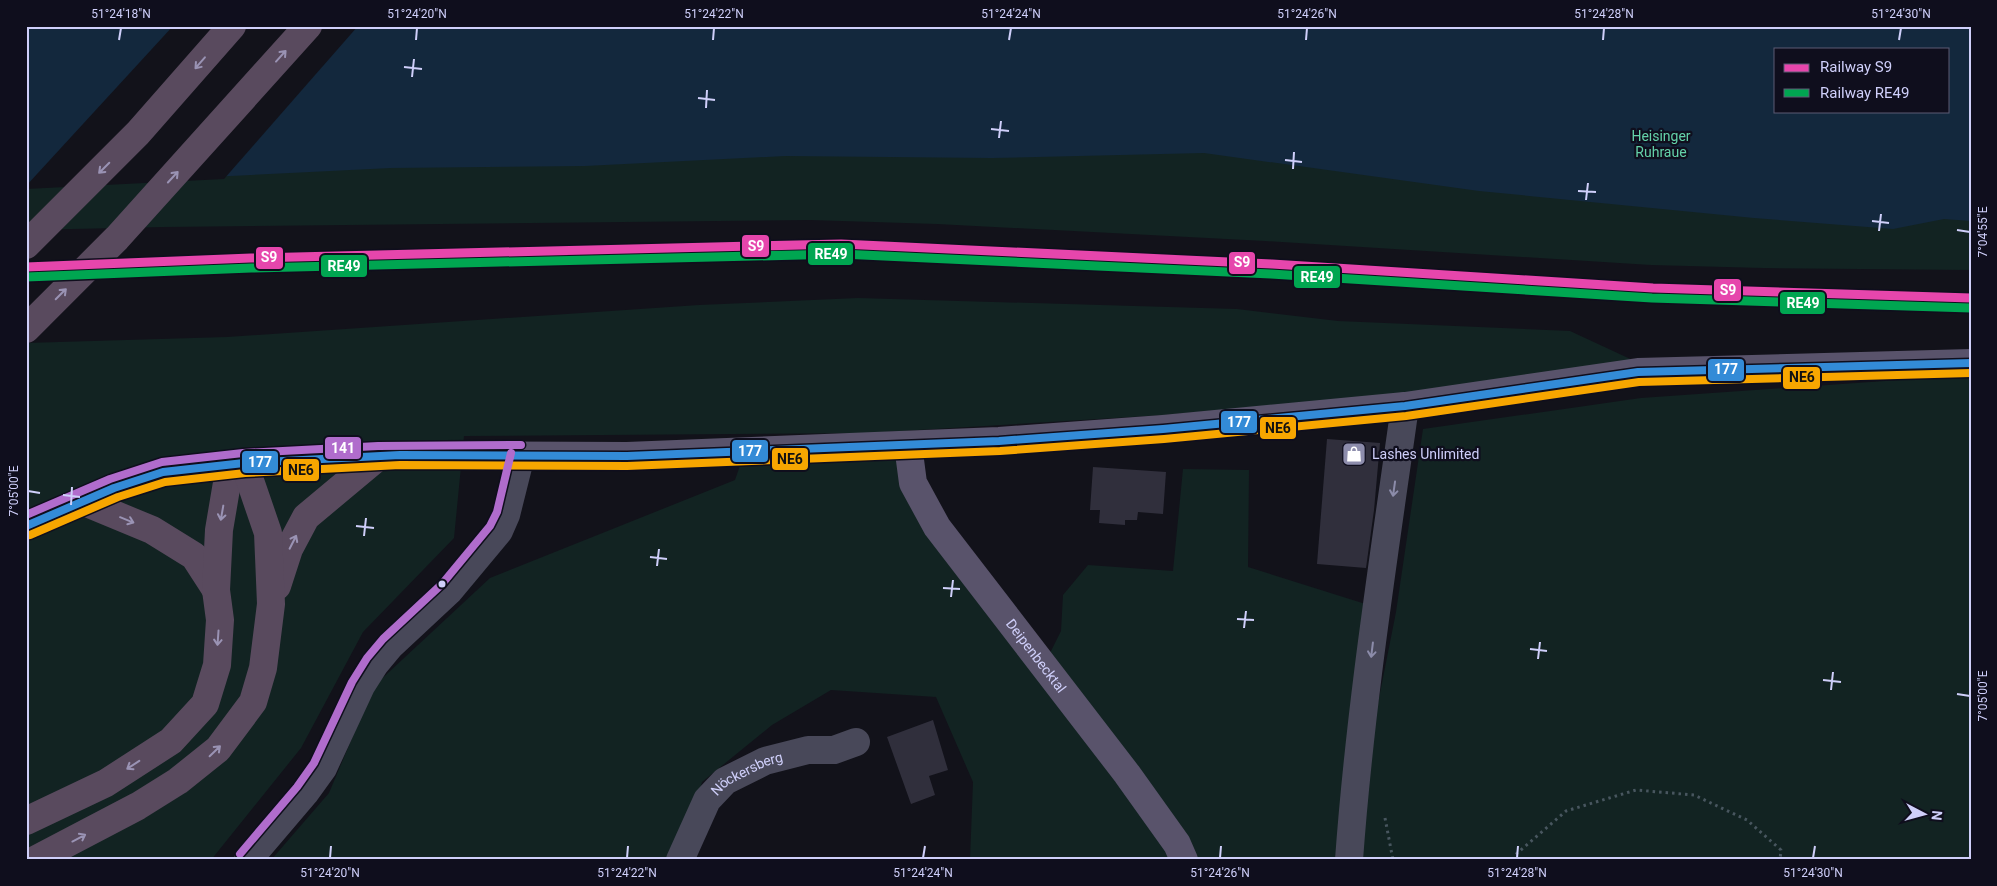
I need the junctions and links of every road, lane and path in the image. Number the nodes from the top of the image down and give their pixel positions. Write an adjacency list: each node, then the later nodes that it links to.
1 (232, 26): 3 (highway, one-way to 3)
2 (308, 26): 4 (highway, one-way to 2)
3 (26, 245)
4 (26, 329)
5 (1971, 363): 6 (main road)
6 (1405, 406): 7 (main road); 16 (street, one-way to 16)
7 (908, 445): 8 (main road); 21 (main road, Deipenbecktal)
8 (521, 455): 9 (main road); 19 (street)
9 (378, 456): 10 (main road); 14 (highway, one-way to 9)
10 (237, 464): 11 (main road); 13 (highway, one-way to 13); 14 (highway)
11 (82, 501): 12 (main road); 13 (highway, one-way to 13)
12 (26, 526)
13 (216, 590): 17 (highway, one-way to 17)
14 (271, 604): 18 (highway, one-way to 14)
15 (856, 742): 20 (street, Nöckersberg)
16 (1352, 820): 22 (street); 23 (street)
17 (26, 822)
18 (35, 860)
19 (248, 860)
20 (680, 860)
21 (1184, 860)
22 (1349, 860)
23 (1363, 860)
24 (1513, 860): 25 (path)
25 (1780, 860)

